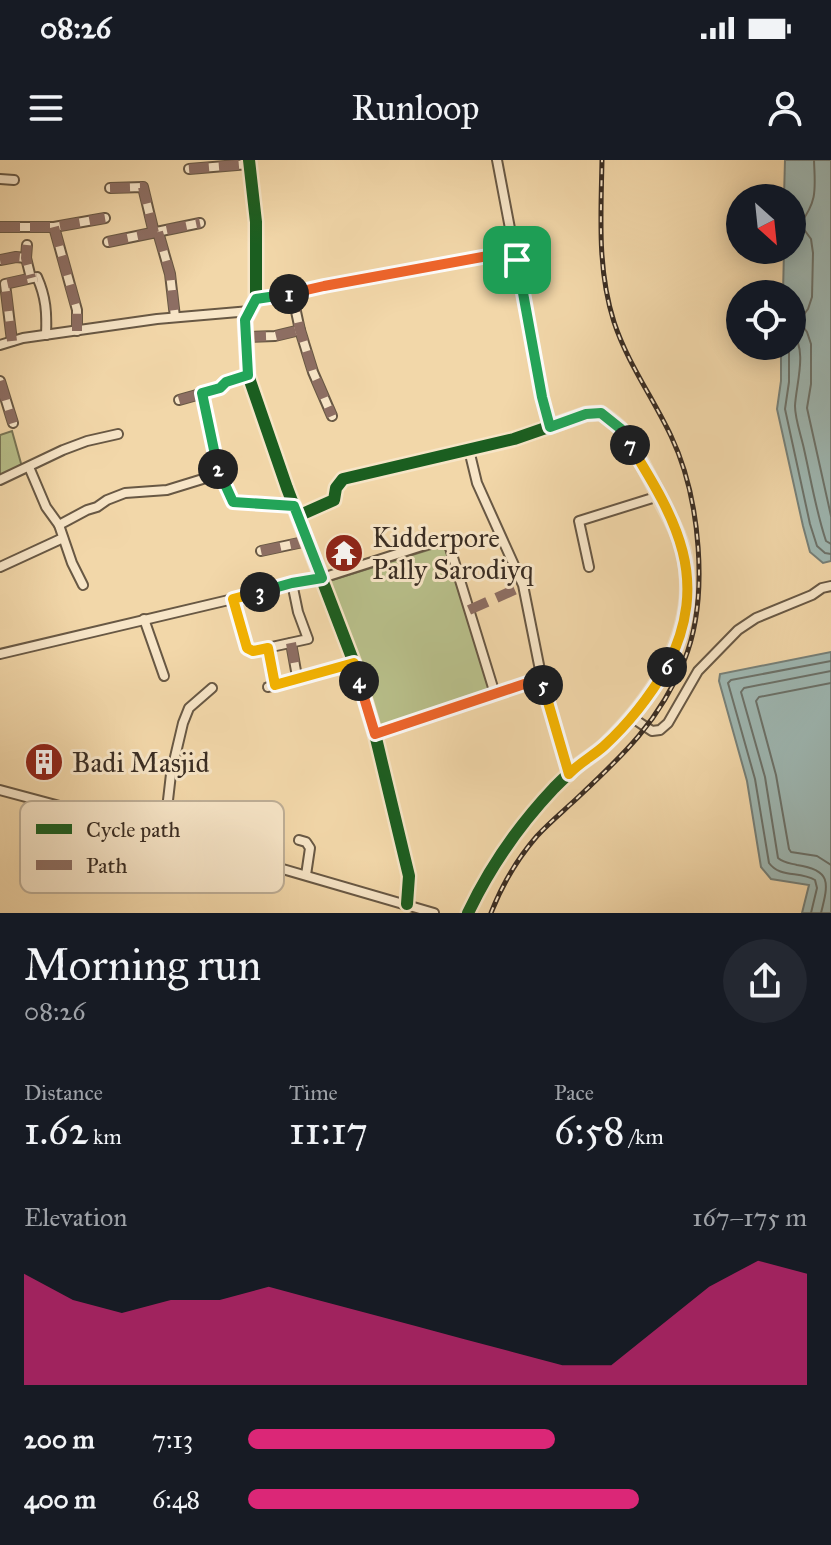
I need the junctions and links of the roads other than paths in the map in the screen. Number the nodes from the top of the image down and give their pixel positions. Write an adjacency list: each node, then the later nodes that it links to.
1 (497, 160): 15 (street)
2 (249, 162): 3 (street); 20 (street)
3 (212, 164): 4 (street)
4 (189, 169)
5 (0, 179): 6 (street)
6 (14, 180)
7 (110, 188): 12 (street)
8 (105, 218): 11 (street)
9 (200, 223): 12 (street)
10 (0, 227): 11 (street)
11 (54, 227): 24 (street)
12 (156, 232): 13 (street); 22 (street)
13 (108, 242)
14 (27, 245): 16 (street)
15 (515, 251): 19 (street); 35 (street)
16 (26, 258): 17 (street); 18 (street)
17 (0, 260)
18 (31, 278): 25 (street); 27 (street)
19 (292, 293): 20 (street); 23 (street)
20 (256, 299): 21 (street)
21 (250, 312): 22 (street); 26 (street)
22 (175, 317): 24 (street)
23 (300, 330): 26 (street); 33 (street)
24 (77, 331): 25 (street)
25 (46, 335): 27 (street)
26 (246, 337): 29 (street)
27 (12, 341): 28 (street)
28 (0, 345)
29 (248, 375): 31 (street); 42 (street)
30 (0, 381): 34 (street)
31 (202, 393): 32 (street); 39 (street)
32 (179, 400)
33 (332, 416)
34 (13, 423)
35 (550, 427): 37 (street); 41 (street)
36 (118, 434): 38 (street)
37 (469, 450): 43 (street); 62 (street)
38 (29, 467): 40 (street); 44 (street)
39 (219, 474): 42 (street); 44 (street)
40 (0, 480)
41 (659, 496): 49 (street); 65 (street)
42 (294, 506): 43 (street)
43 (298, 516): 46 (street)
44 (59, 525): 45 (street)
45 (63, 538): 48 (street); 52 (street)
46 (308, 541): 47 (street); 50 (street)
47 (261, 551)
48 (0, 567)
49 (589, 567)
50 (322, 578): 51 (street); 59 (street); 64 (street)
51 (292, 583): 54 (street); 56 (street)
52 (83, 585)
53 (826, 587): 65 (street)
54 (233, 599): 55 (street); 57 (street)
55 (144, 619): 58 (street); 61 (street)
56 (291, 643): 57 (street); 60 (street)
57 (268, 648): 59 (street)
58 (0, 654)
59 (354, 663): 66 (street)
60 (296, 671)
61 (164, 676)
62 (542, 678): 64 (street); 67 (street)
63 (212, 688): 70 (street)
64 (495, 694): 66 (street)
65 (631, 717): 67 (street)
66 (375, 734): 74 (street)
67 (569, 774): 76 (street)
68 (0, 790): 69 (street)
69 (40, 801)
70 (168, 801)
71 (299, 840): 73 (street)
72 (284, 869): 73 (street)
73 (306, 875): 74 (street)
74 (407, 904): 75 (street)
75 (434, 913)
76 (468, 913)

